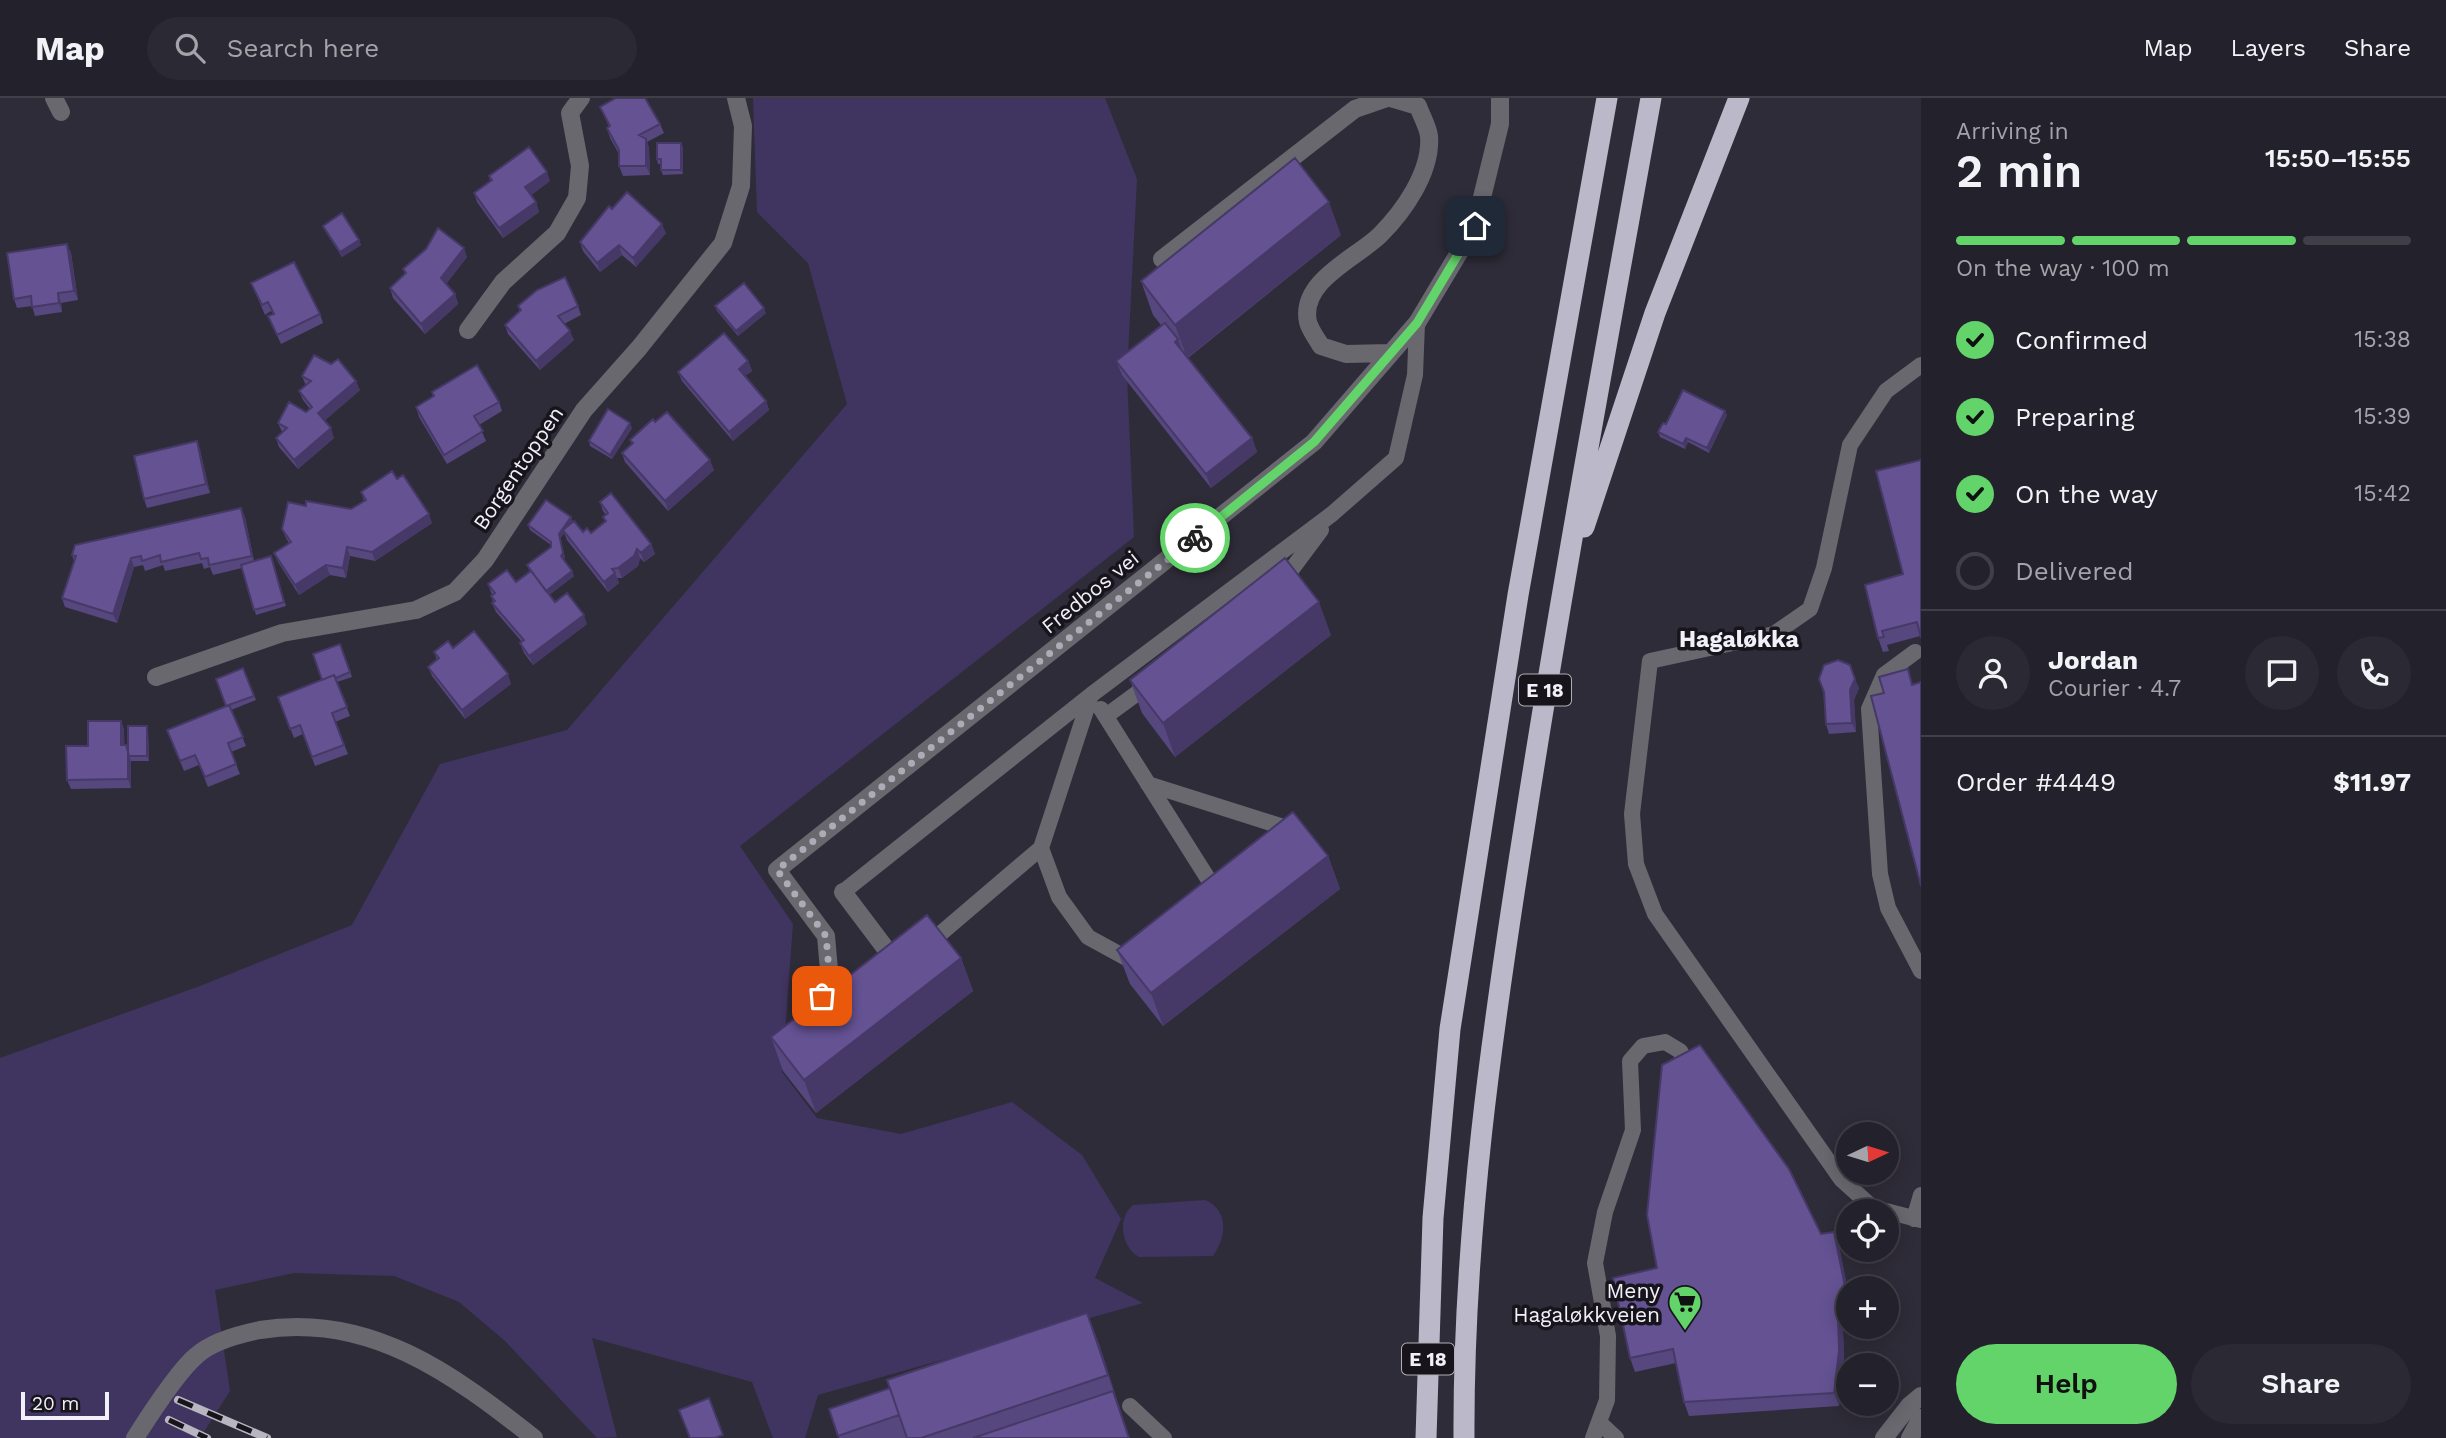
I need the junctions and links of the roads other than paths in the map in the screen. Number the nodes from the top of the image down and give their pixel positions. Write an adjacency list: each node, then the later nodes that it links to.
1 (581, 98): 11 (street)
2 (736, 98): 19 (street, Borgentoppen)
3 (1389, 98): 8 (street); 12 (street)
4 (1500, 98): 10 (street, Fredbos vei)
5 (1607, 98): 43 (highway, E 18)
6 (1651, 98): 16 (highway, E 18)
7 (1739, 98): 16 (highway, E 18)
8 (1350, 104): 9 (street)
9 (1161, 259)
10 (1417, 323): 12 (street, Fredbos vei); 14 (lane)
11 (468, 330)
12 (1390, 353): 30 (street, Fredbos vei)
13 (1921, 365): 33 (lane)
14 (1332, 514): 15 (lane); 20 (lane)
15 (1267, 597)
16 (1560, 598): 44 (highway, E 18)
17 (1915, 652): 28 (lane)
18 (1159, 676): 21 (lane)
19 (156, 677)
20 (1091, 695): 21 (lane); 24 (lane); 25 (lane)
21 (1105, 716): 22 (lane)
22 (1148, 784): 23 (lane); 26 (lane)
23 (1278, 847)
24 (1041, 848): 27 (lane); 29 (lane)
25 (843, 892): 29 (street)
26 (1217, 893)
27 (1152, 943)
28 (1921, 971)
29 (895, 972)
30 (811, 1034)
31 (1689, 1067): 39 (lane)
32 (1921, 1195): 35 (lane)
33 (1863, 1199)
34 (1899, 1214): 35 (lane)
35 (1918, 1219)
36 (1921, 1396): 46 (street)
37 (1129, 1406): 42 (lane)
38 (1921, 1418): 47 (street)
39 (1596, 1431): 45 (lane)
40 (135, 1438): 41 (street)
41 (534, 1438)
42 (1164, 1438)
43 (1426, 1438)
44 (1464, 1438)
45 (1616, 1438)
46 (1884, 1438)
47 (1910, 1438)

